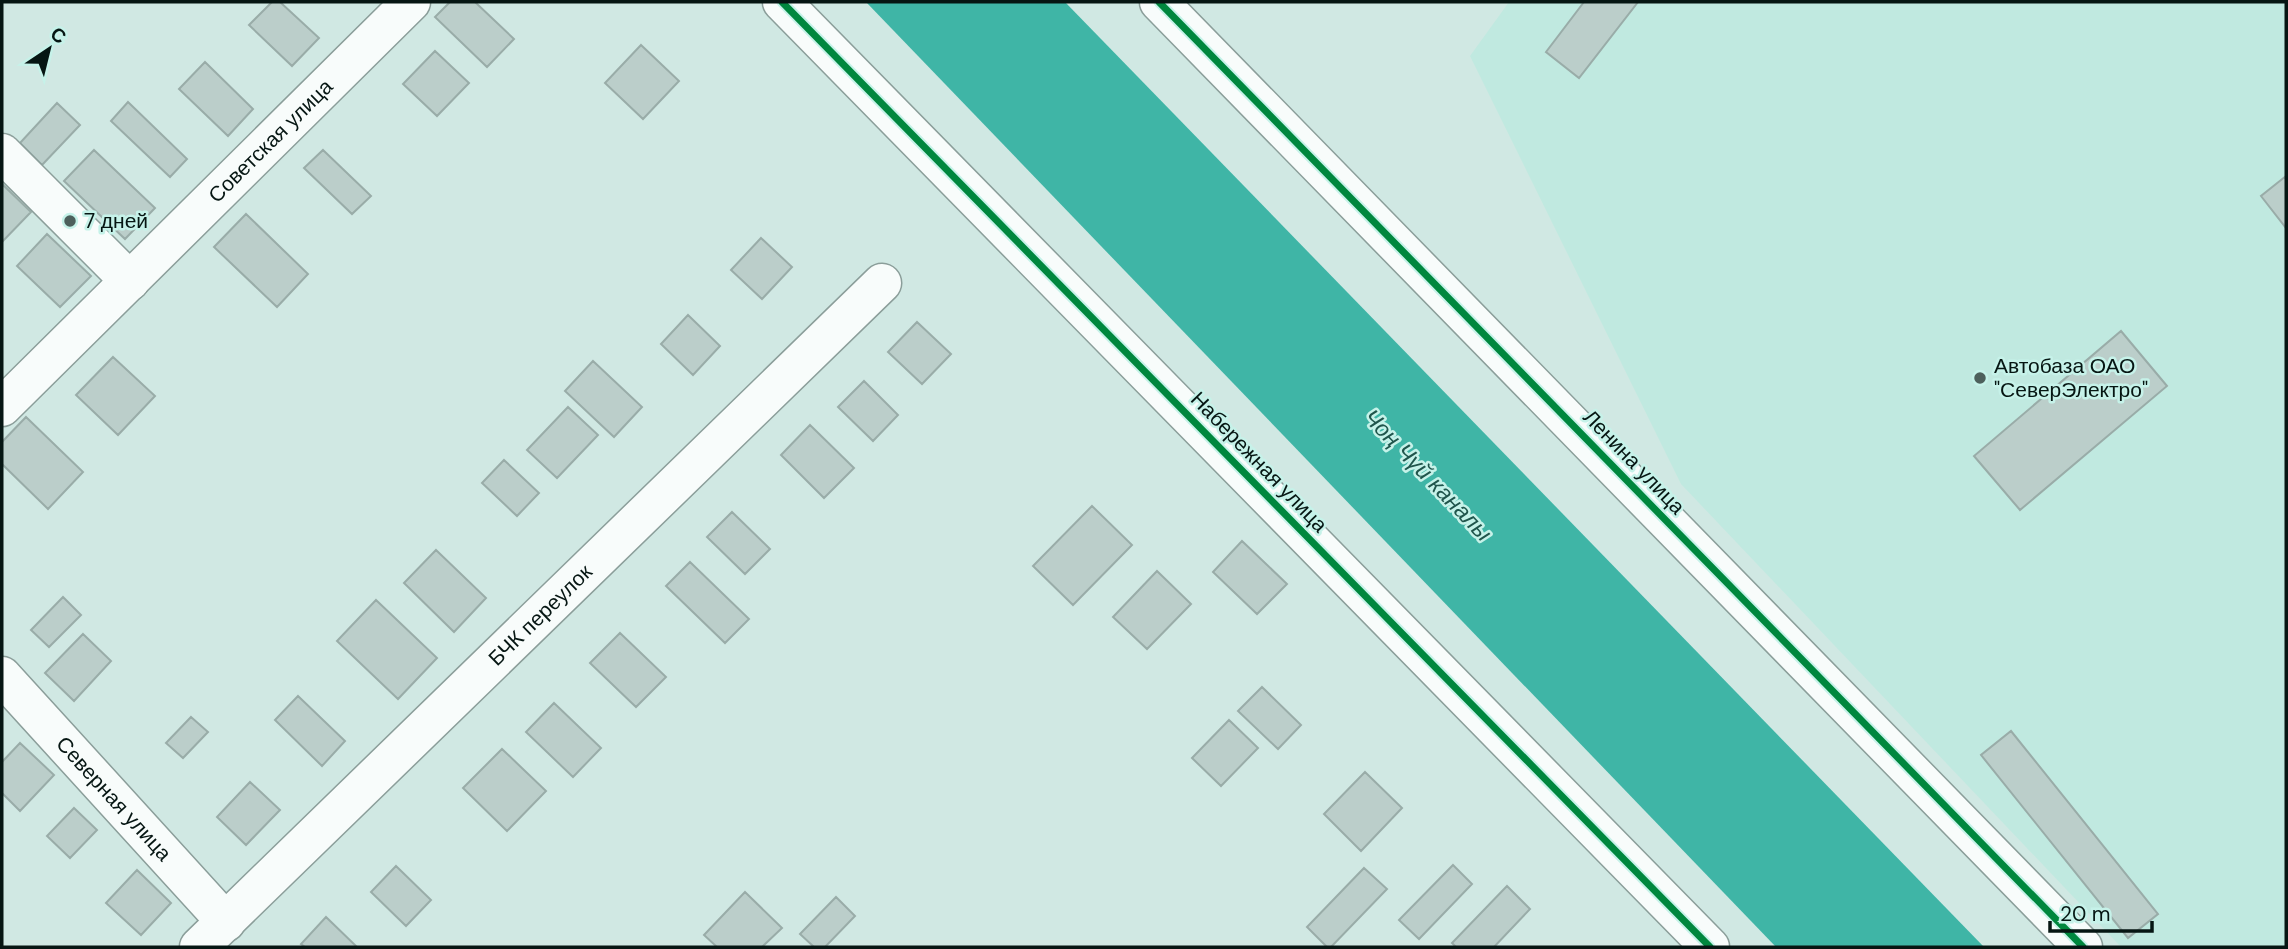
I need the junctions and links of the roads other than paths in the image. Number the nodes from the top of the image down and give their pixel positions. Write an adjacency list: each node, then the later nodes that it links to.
1 (411, 2): 5 (street, Советская улица)
2 (782, 2): 10 (street, Набережная улица)
3 (1159, 2): 11 (street, Ленина улица)
4 (2, 153): 5 (street)
5 (130, 281): 7 (street, Советская улица)
6 (882, 284): 9 (street, БЧК переулок)
7 (2, 407)
8 (2, 676): 9 (street, Северная улица)
9 (212, 934)
10 (1710, 947)
11 (2083, 947)

